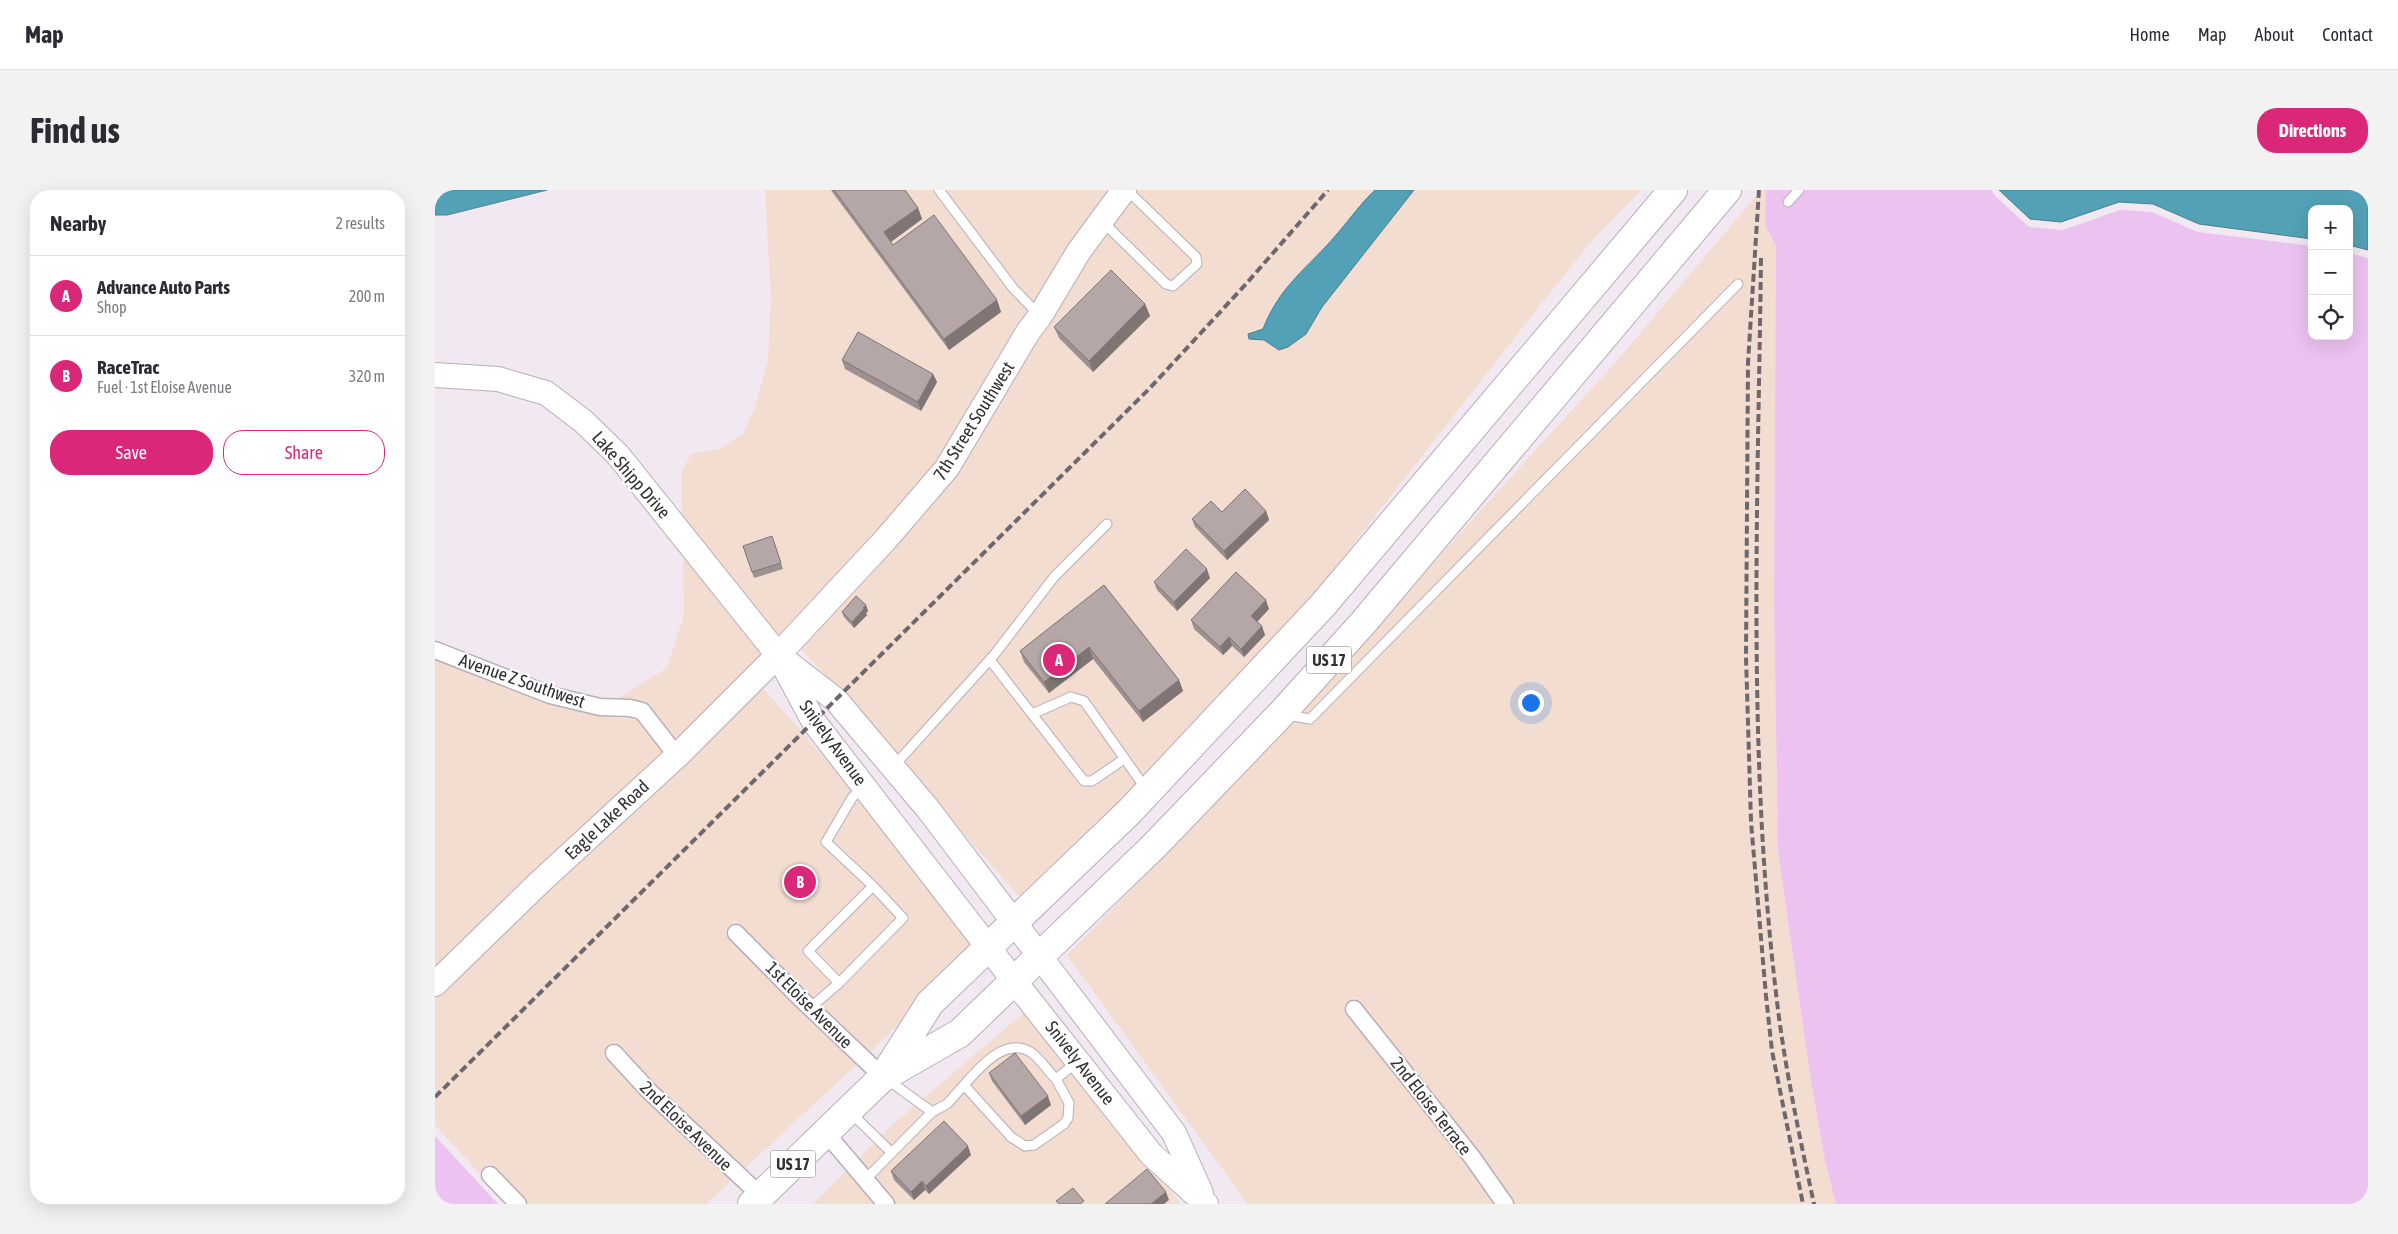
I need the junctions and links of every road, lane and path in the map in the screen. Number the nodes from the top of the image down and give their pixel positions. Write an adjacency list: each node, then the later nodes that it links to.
1 (939, 190): 9 (lane)
2 (1126, 190): 7 (street, 7th Street Southwest); 7 (lane)
3 (1673, 190): 21 (highway, US 17)
4 (1799, 190): 6 (lane)
5 (1726, 191): 16 (highway, US 17)
6 (1788, 202)
7 (1101, 220): 9 (street, 7th Street Southwest)
8 (1738, 284): 16 (lane)
9 (1040, 316): 13 (street, 7th Street Southwest)
10 (435, 374): 13 (street, Lake Shipp Drive)
11 (1107, 524): 14 (lane)
12 (435, 650): 17 (street, Avenue Z Southwest)
13 (778, 655): 17 (street, Eagle Lake Road); 19 (street, Snively Avenue); 20 (street, Snively Avenue)
14 (989, 660): 15 (lane); 19 (lane)
15 (1032, 714): 18 (lane); 18 (lane)
16 (1281, 714): 26 (highway, US 17)
17 (677, 756): 29 (street, Eagle Lake Road)
18 (1124, 759): 21 (lane)
19 (893, 768): 23 (street, Snively Avenue)
20 (864, 786): 22 (lane); 25 (street, Snively Avenue)
21 (1148, 792): 23 (highway, US 17)
22 (873, 886): 28 (lane); 28 (lane)
23 (1016, 923): 25 (highway, US 17); 26 (street, Snively Avenue)
24 (736, 933): 30 (street, 1st Eloise Avenue)
25 (989, 948): 27 (street, Snively Avenue); 34 (highway, US 17)
26 (1041, 957): 27 (highway, US 17); 46 (street, Snively Avenue)
27 (1015, 982): 33 (street, Snively Avenue); 34 (highway, US 17)
28 (839, 983): 30 (lane)
29 (435, 984)
30 (810, 1008): 34 (street, 1st Eloise Avenue)
31 (1354, 1009): 47 (street, 2nd Eloise Terrace)
32 (614, 1053): 43 (street, 2nd Eloise Avenue)
33 (1078, 1061): 35 (lane); 46 (street, Snively Avenue)
34 (883, 1077): 37 (highway, US 17); 38 (lane)
35 (1056, 1079): 36 (lane); 36 (lane)
36 (964, 1085): 38 (lane)
37 (849, 1110): 39 (highway, US 17); 40 (lane)
38 (932, 1112): 40 (lane)
39 (826, 1133): 42 (street); 43 (highway, US 17)
40 (892, 1153): 42 (lane)
41 (490, 1175): 44 (street)
42 (866, 1179): 45 (street)
43 (757, 1200)
44 (518, 1204)
45 (886, 1204)
46 (1205, 1204)
47 (1505, 1204)

